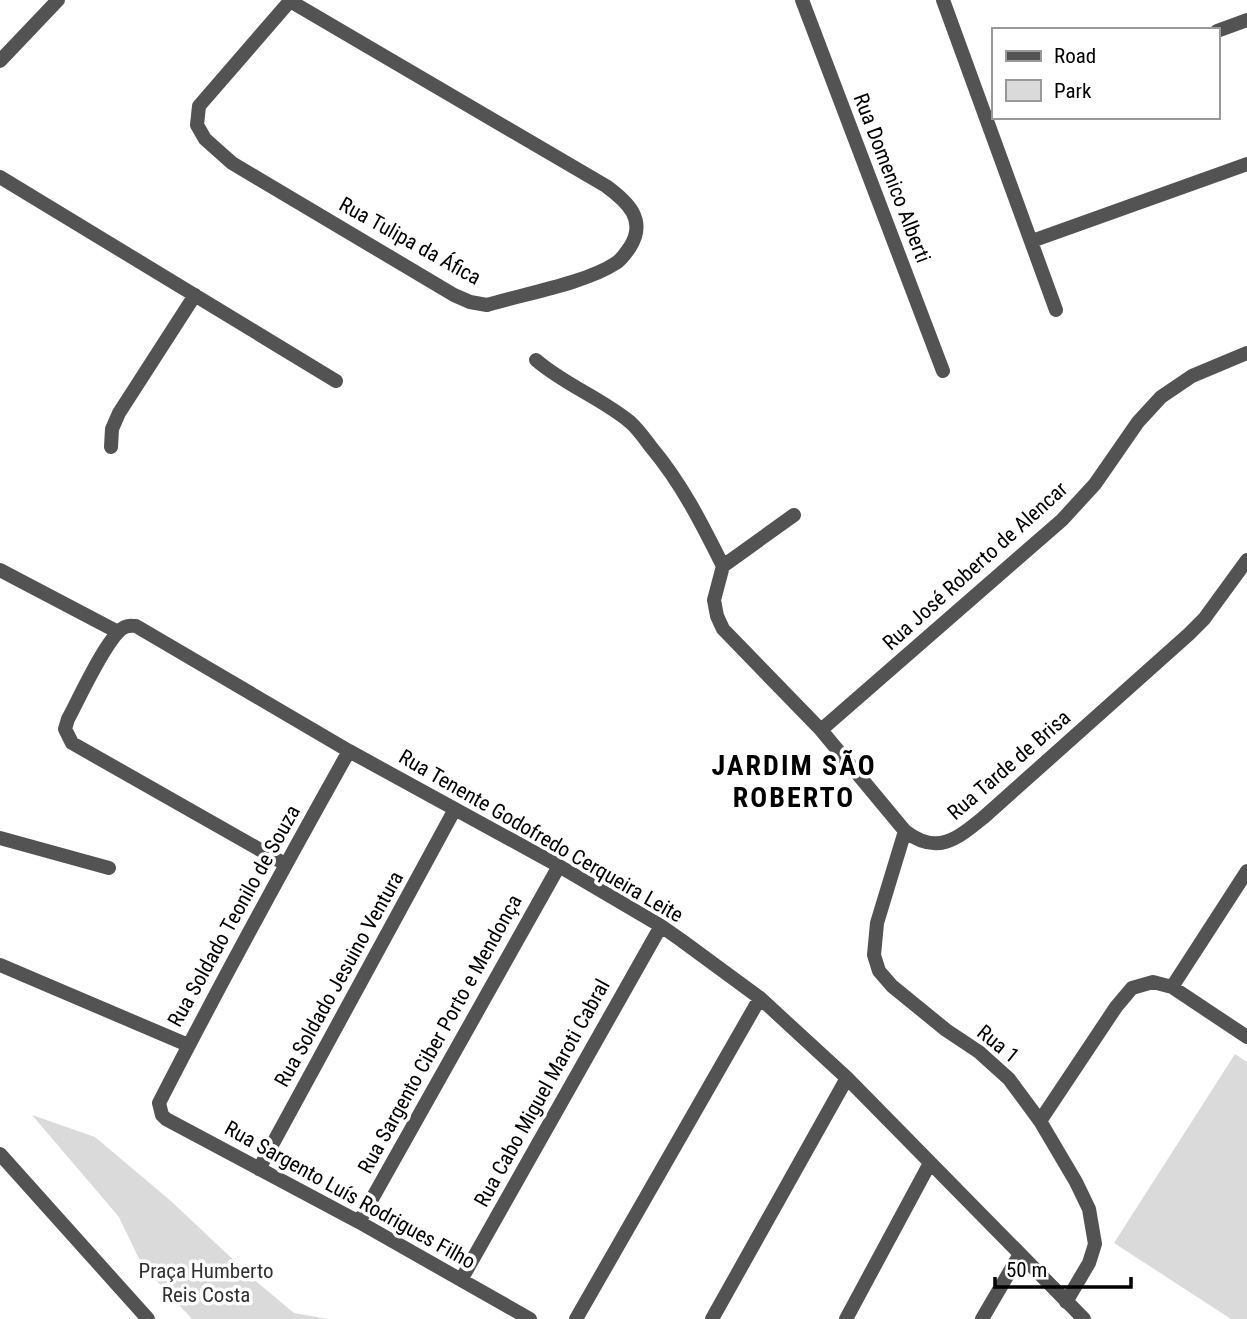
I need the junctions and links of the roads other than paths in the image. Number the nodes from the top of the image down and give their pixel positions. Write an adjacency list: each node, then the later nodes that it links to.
1 (58, 0): 7 (street)
2 (290, 0): 2 (street, Rua Tulipa da Áfica)
3 (802, 0): 16 (street, Rua Domenico Alberti)
4 (943, 0): 8 (street)
5 (1247, 20): 6 (street)
6 (1219, 30)
7 (0, 61)
8 (989, 115): 11 (street)
9 (1247, 164): 11 (street)
10 (0, 177): 12 (street)
11 (1032, 241): 13 (street)
12 (195, 295): 17 (street); 18 (street)
13 (1056, 310)
14 (1247, 353): 24 (street, Rua José Roberto de Alencar)
15 (536, 360): 21 (street)
16 (943, 371)
17 (335, 381)
18 (111, 447)
19 (794, 515): 21 (street)
20 (1247, 560): 27 (street, Rua Tarde de Brisa)
21 (723, 566): 24 (street, Rua Tarde de Brisa)
22 (0, 569): 23 (street)
23 (118, 632): 25 (street, Rua Tenente Godofredo Cerqueira Leite); 29 (street)
24 (821, 730): 27 (street, Rua Tarde de Brisa)
25 (349, 751): 26 (street, Rua Tenente Godofredo Cerqueira Leite); 29 (street, Rua Soldado Teonilo de Souza)
26 (455, 809): 30 (street, Rua Tenente Godofredo Cerqueira Leite); 44 (street, Rua Soldado Jesuino Ventura)
27 (905, 831): 41 (street, Rua 1)
28 (0, 838): 31 (street)
29 (285, 864): 38 (street, Rua Soldado Teonilo de Souza)
30 (558, 866): 33 (street, Rua Tenente Godofredo Cerqueira Leite); 45 (street, Rua Sargento Ciber Porto e Mendonça)
31 (109, 868)
32 (1247, 871): 35 (street)
33 (661, 926): 36 (street, Rua Tenente Godofredo Cerqueira Leite); 47 (street, Rua Cabo Miguel Maroti Cabral)
34 (0, 965): 38 (street)
35 (1172, 987): 37 (street); 41 (street)
36 (760, 998): 39 (street, Rua Tenente Godofredo Cerqueira Leite); 51 (street)
37 (1247, 1037)
38 (188, 1045): 40 (street, Rua Soldado Teonilo de Souza)
39 (847, 1077): 43 (street, Rua Tenente Godofredo Cerqueira Leite); 52 (street)
40 (159, 1102): 44 (street, Rua Sargento Luís Rodrigues Filho)
41 (1040, 1121): 48 (street, Rua 1)
42 (0, 1154): 49 (street)
43 (930, 1163): 46 (street, Rua Tenente Godofredo Cerqueira Leite); 53 (street)
44 (259, 1169): 45 (street, Rua Sargento Luís Rodrigues Filho)
45 (359, 1222): 47 (street, Rua Sargento Luís Rodrigues Filho)
46 (1020, 1254): 48 (street, Rua Tenente Godofredo Cerqueira Leite); 54 (street)
47 (461, 1280): 50 (street, Rua Sargento Luís Rodrigues Filho)
48 (1066, 1301): 55 (street, Rua Tenente Godofredo Cerqueira Leite)
49 (148, 1319)
50 (530, 1319)
51 (576, 1319)
52 (712, 1319)
53 (846, 1319)
54 (982, 1319)
55 (1084, 1319)

